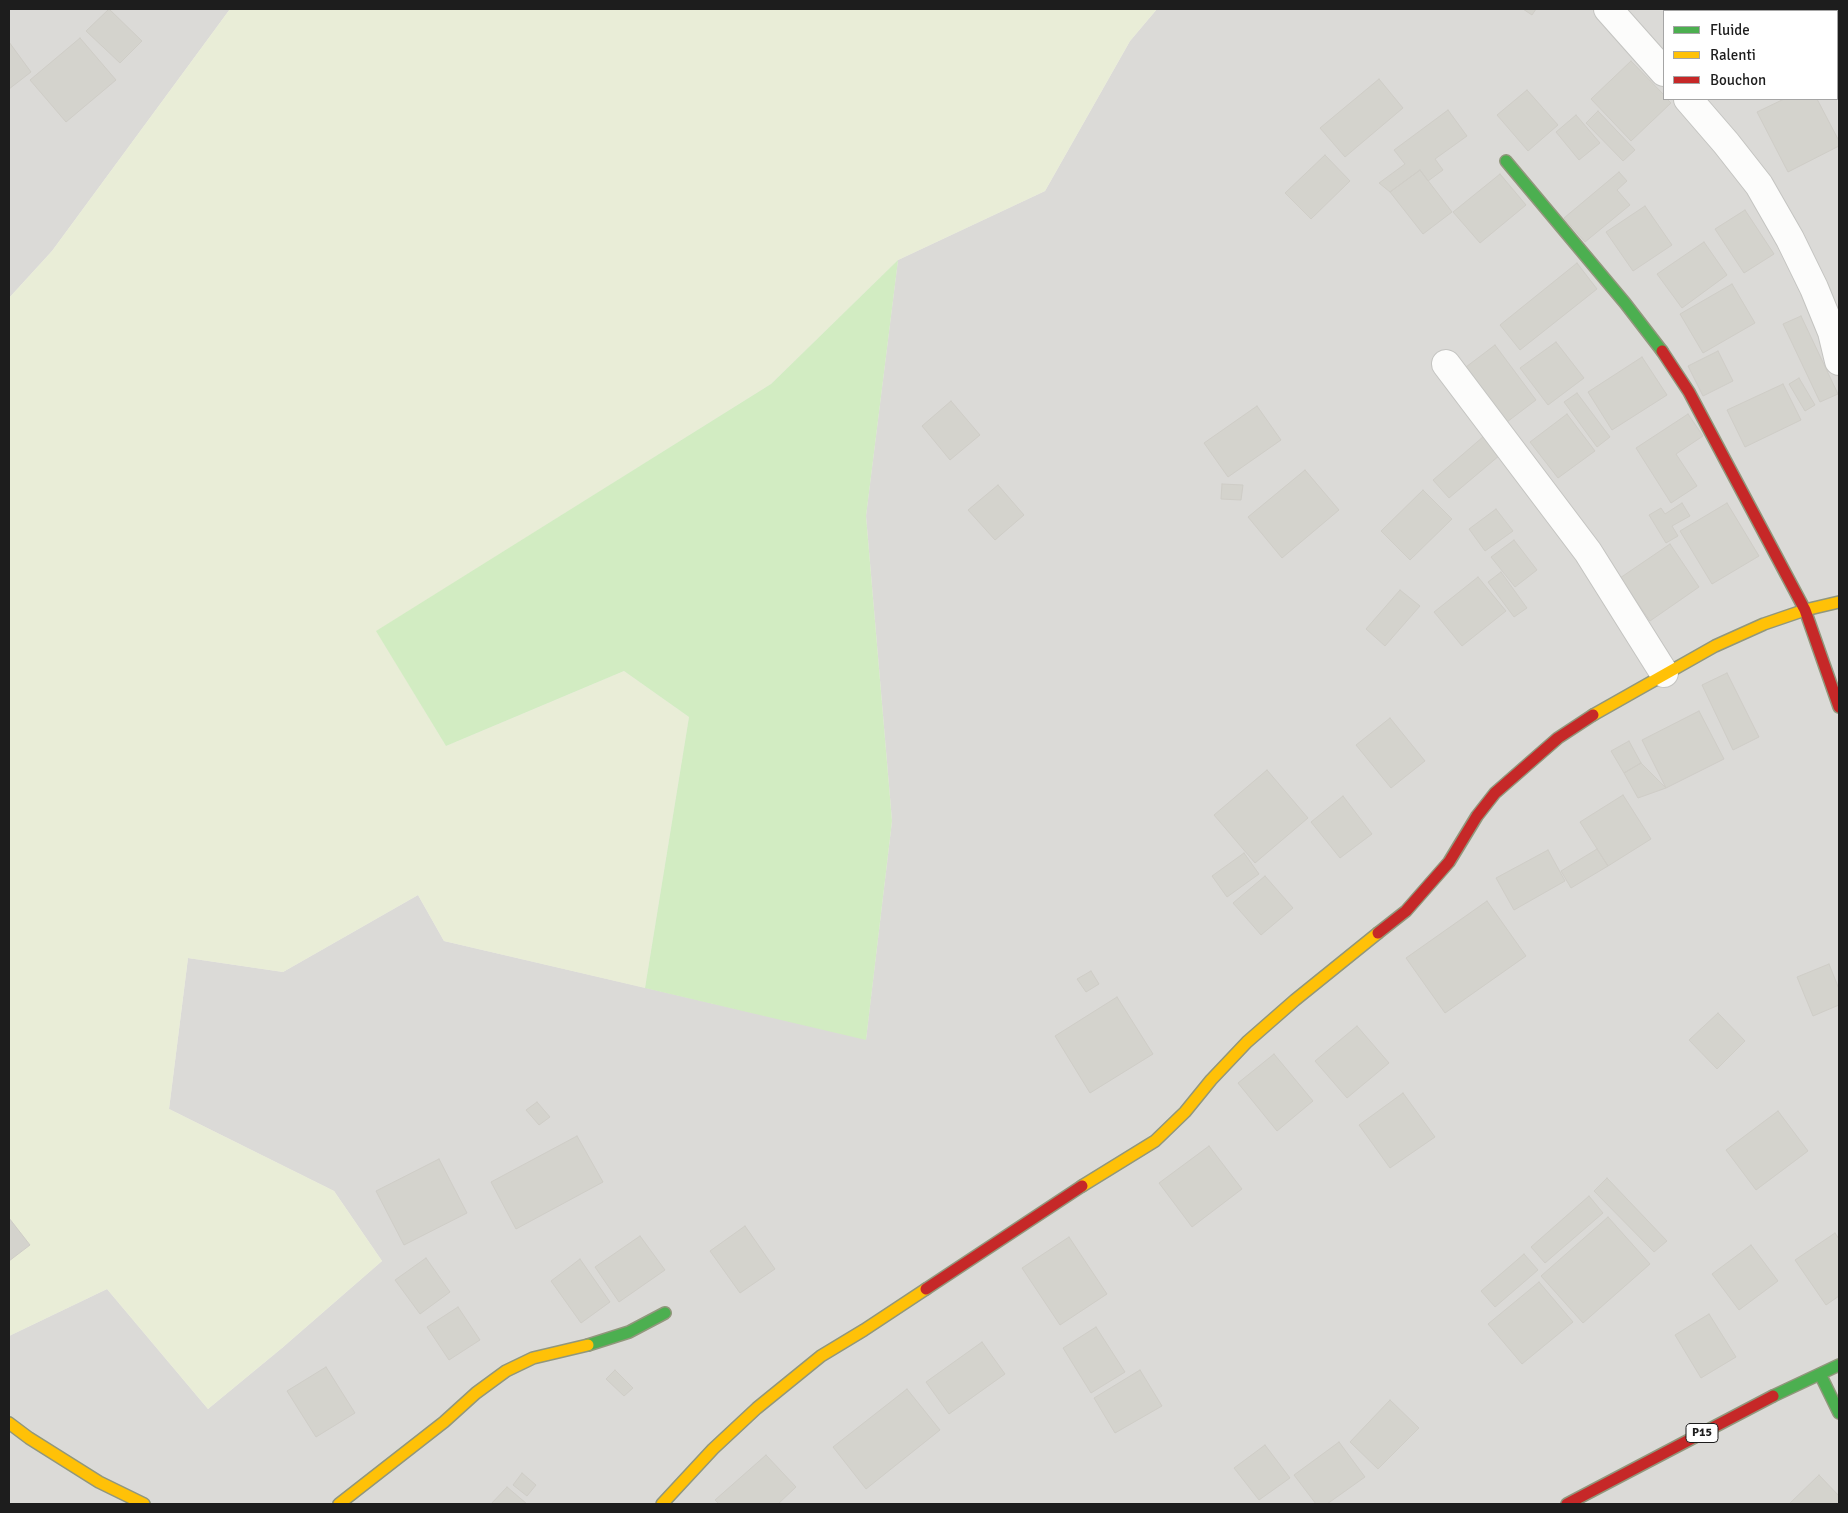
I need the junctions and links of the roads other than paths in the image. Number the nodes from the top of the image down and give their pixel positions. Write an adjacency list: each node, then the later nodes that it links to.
1 (1608, 9): 2 (street)
2 (1663, 71)
3 (1689, 100): 5 (street)
4 (1506, 161): 8 (street)
5 (1839, 361)
6 (1446, 364): 9 (street)
7 (1839, 602): 8 (street)
8 (1805, 610): 9 (street); 10 (street)
9 (1664, 672): 18 (street)
10 (1839, 707)
11 (665, 1313): 17 (street)
12 (1839, 1365): 13 (street, P15)
13 (1820, 1374): 14 (street); 19 (street, P15)
14 (1839, 1413)
15 (9, 1423): 16 (street)
16 (144, 1504)
17 (339, 1504)
18 (662, 1504)
19 (1567, 1504)

